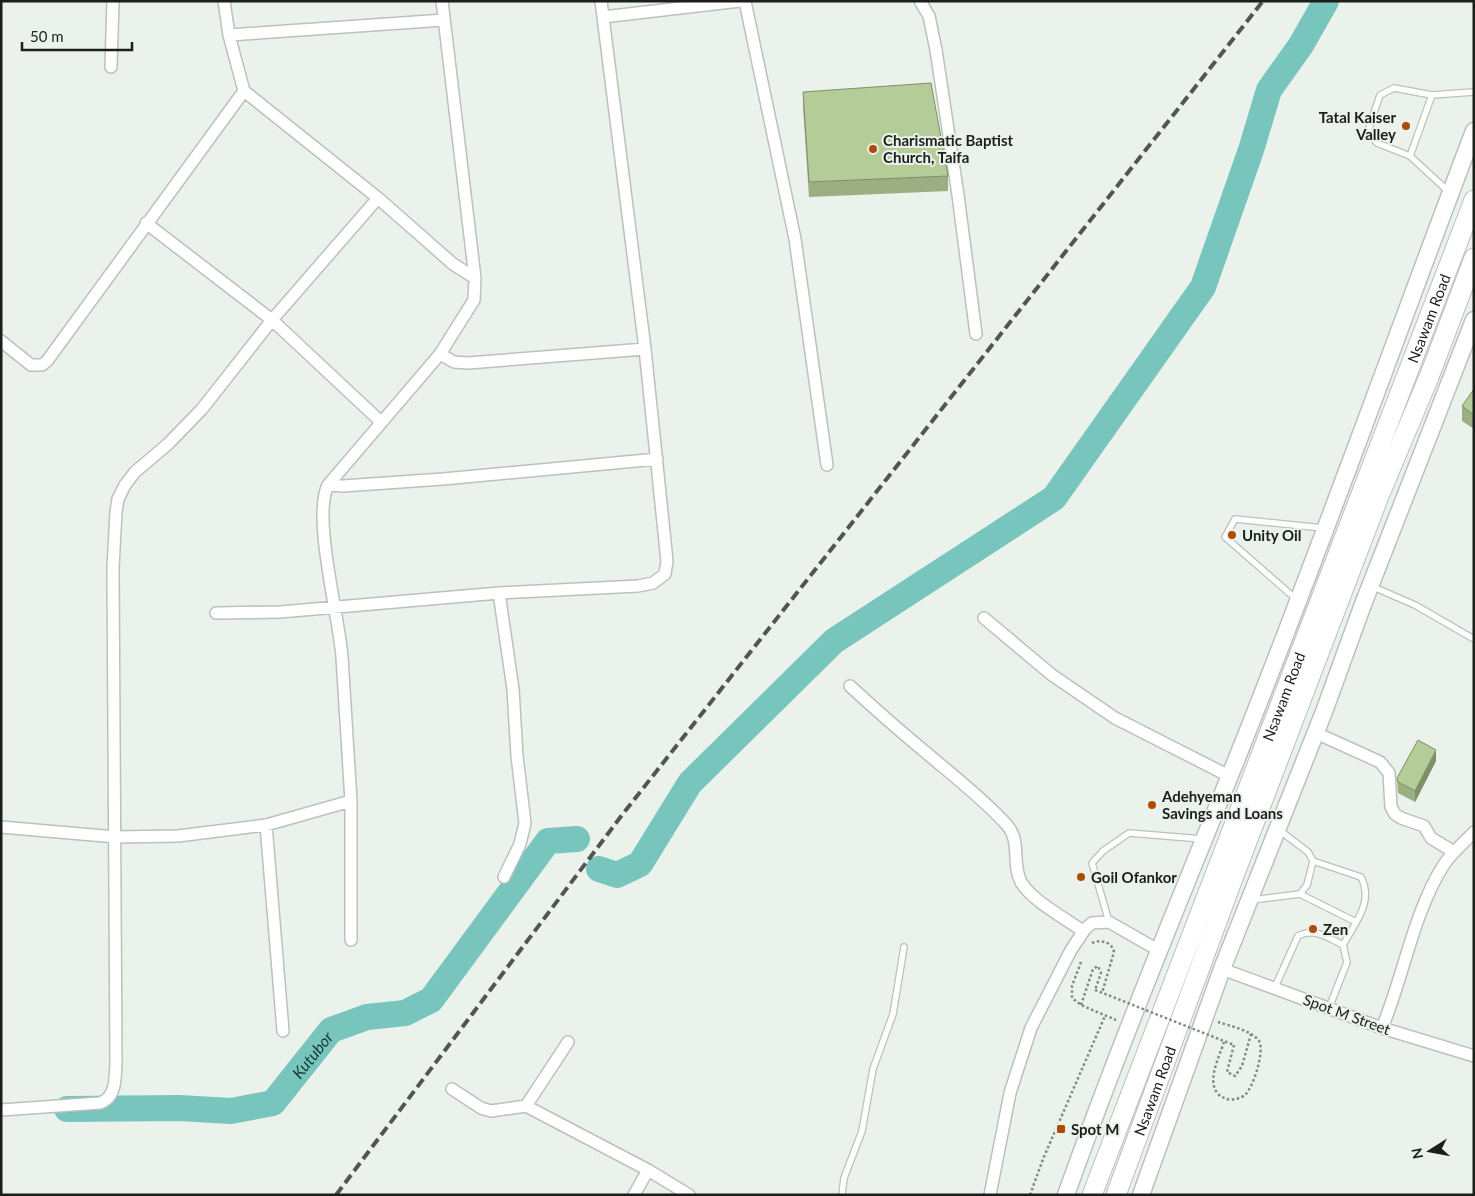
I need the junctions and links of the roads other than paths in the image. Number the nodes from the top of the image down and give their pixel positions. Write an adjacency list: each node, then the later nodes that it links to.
1 (113, 1): 11 (street)
2 (224, 1): 10 (street)
3 (442, 1): 9 (street)
4 (601, 1): 8 (street)
5 (740, 1): 8 (street)
6 (745, 1): 31 (street)
7 (920, 1): 25 (street)
8 (603, 17): 27 (street)
9 (444, 20): 10 (street); 22 (street)
10 (229, 35): 12 (street)
11 (111, 67)
12 (244, 92): 18 (street); 20 (street)
13 (1474, 92): 14 (lane)
14 (1432, 95): 16 (lane); 16 (lane)
15 (1474, 131): 17 (main road)
16 (1410, 156): 17 (lane)
17 (1451, 194): 33 (main road)
18 (378, 198): 22 (street); 23 (street)
19 (1474, 200): 79 (highway, Nsawam Road)
20 (146, 224): 23 (street); 26 (street)
21 (1474, 258): 80 (highway, Nsawam Road)
22 (474, 278): 28 (street)
23 (272, 320): 29 (street); 49 (street)
24 (1474, 320): 34 (main road)
25 (976, 334)
26 (1, 341)
27 (645, 349): 28 (street); 30 (street)
28 (440, 354): 29 (street)
29 (380, 421): 32 (street)
30 (657, 459): 32 (street); 35 (street)
31 (827, 465)
32 (328, 485): 37 (street)
33 (1325, 528): 36 (main road); 36 (lane)
34 (1370, 586): 40 (lane); 42 (main road)
35 (500, 593): 37 (street); 53 (street)
36 (1298, 600): 43 (main road)
37 (336, 607): 38 (street); 44 (street)
38 (216, 613)
39 (984, 618): 43 (street)
40 (1474, 639)
41 (850, 686): 58 (street)
42 (1316, 733): 47 (main road); 51 (street)
43 (1229, 776): 50 (main road)
44 (351, 801): 45 (street); 59 (street)
45 (266, 825): 49 (street); 67 (street)
46 (1, 827): 49 (street)
47 (1277, 828): 52 (lane); 55 (main road)
48 (1474, 832): 51 (street)
49 (116, 837): 72 (street)
50 (1204, 839): 56 (lane); 62 (main road)
51 (1454, 852): 66 (street)
52 (1313, 861): 54 (lane); 57 (lane)
53 (504, 877)
54 (1300, 894): 55 (lane); 57 (lane)
55 (1248, 901): 63 (main road)
56 (1108, 922): 58 (street); 62 (street)
57 (1356, 922): 60 (lane)
58 (1083, 931): 77 (street)
59 (351, 940)
60 (1343, 945): 64 (lane); 65 (lane)
61 (904, 947): 76 (lane)
62 (1158, 950): 78 (main road)
63 (1222, 968): 64 (street, Spot M Street); 81 (main road)
64 (1275, 987): 65 (street, Spot M Street)
65 (1330, 1008): 66 (street, Spot M Street)
66 (1382, 1028): 69 (street, Spot M Street)
67 (283, 1031)
68 (568, 1042): 71 (street)
69 (1474, 1056)
70 (452, 1089): 71 (street)
71 (526, 1106): 73 (street)
72 (1, 1110)
73 (648, 1170): 74 (street); 75 (street)
74 (634, 1195)
75 (689, 1195)
76 (842, 1195)
77 (990, 1195)
78 (1066, 1195)
79 (1092, 1195)
80 (1116, 1195)
81 (1141, 1195)

